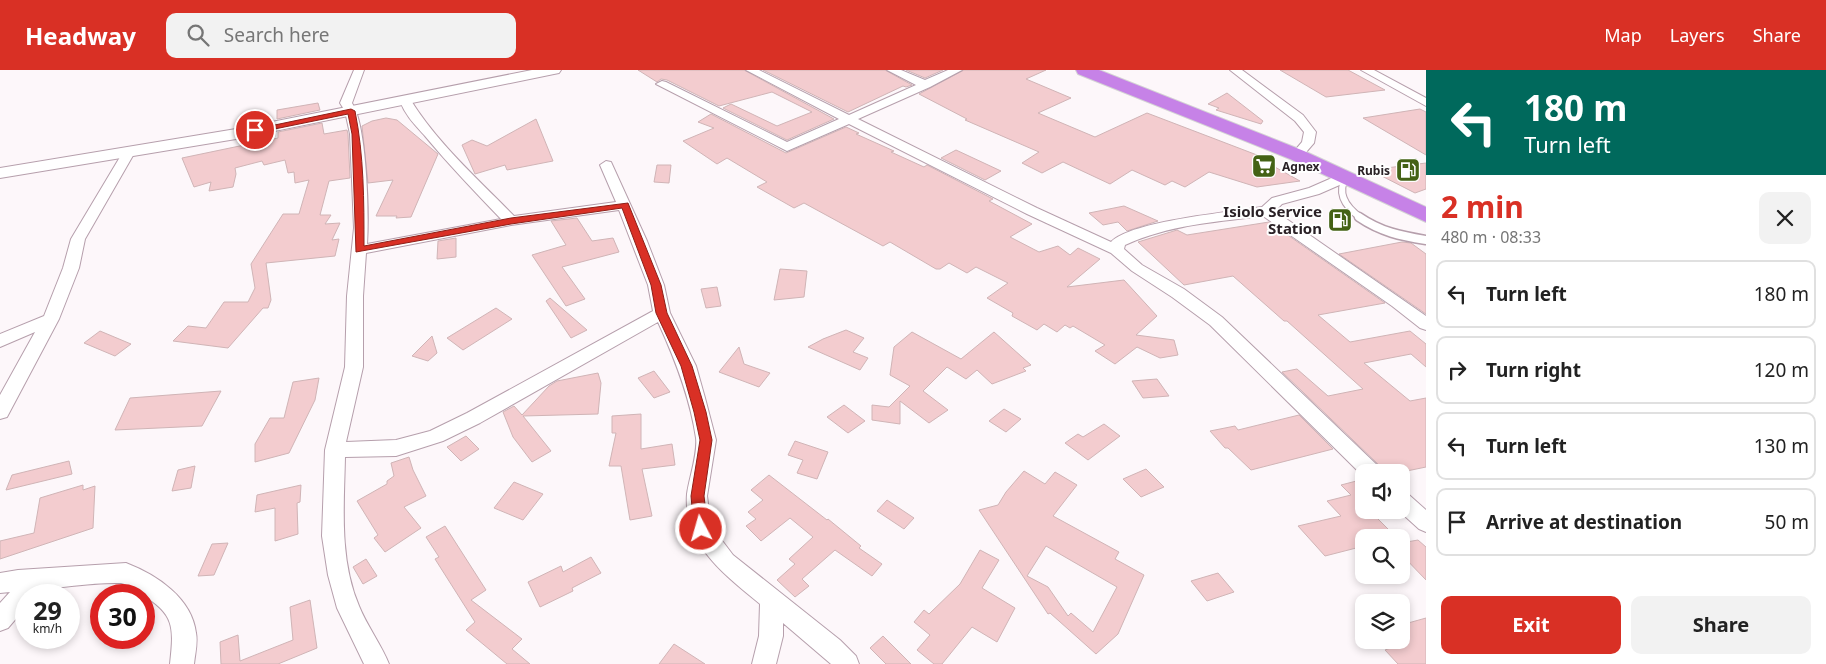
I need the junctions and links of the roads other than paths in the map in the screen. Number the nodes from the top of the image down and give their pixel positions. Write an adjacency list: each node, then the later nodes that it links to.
1 (359, 70): 13 (street)
2 (554, 70): 11 (street)
3 (751, 70): 14 (street)
4 (892, 70): 10 (street)
5 (957, 70): 10 (street)
6 (1084, 70): 16 (highway)
7 (1235, 70): 16 (street)
8 (1366, 70): 12 (street)
9 (662, 84): 14 (street)
10 (926, 84): 14 (street)
11 (406, 101): 13 (street); 23 (street)
12 (1426, 102)
13 (351, 111): 15 (street); 25 (street)
14 (850, 120): 26 (street)
15 (129, 152): 18 (street); 28 (street)
16 (1297, 154): 19 (highway)
17 (606, 165): 20 (street)
18 (0, 173)
19 (1346, 176): 21 (street); 22 (highway); 24 (lane)
20 (625, 204): 23 (street); 27 (street)
21 (1266, 211): 26 (street); 29 (street)
22 (1426, 215)
23 (511, 221): 25 (street)
24 (1426, 240)
25 (360, 250): 32 (street)
26 (1116, 250): 33 (street)
27 (662, 313): 32 (street); 37 (street)
28 (51, 319): 30 (street); 31 (street)
29 (1426, 324)
30 (0, 341)
31 (0, 412)
32 (335, 450): 40 (street)
33 (1363, 464)
34 (1410, 508): 35 (street)
35 (1426, 523)
36 (9, 582): 38 (street); 39 (street)
37 (771, 600): 41 (street); 42 (street)
38 (0, 620)
39 (182, 664)
40 (376, 664)
41 (764, 664)
42 (847, 664)

